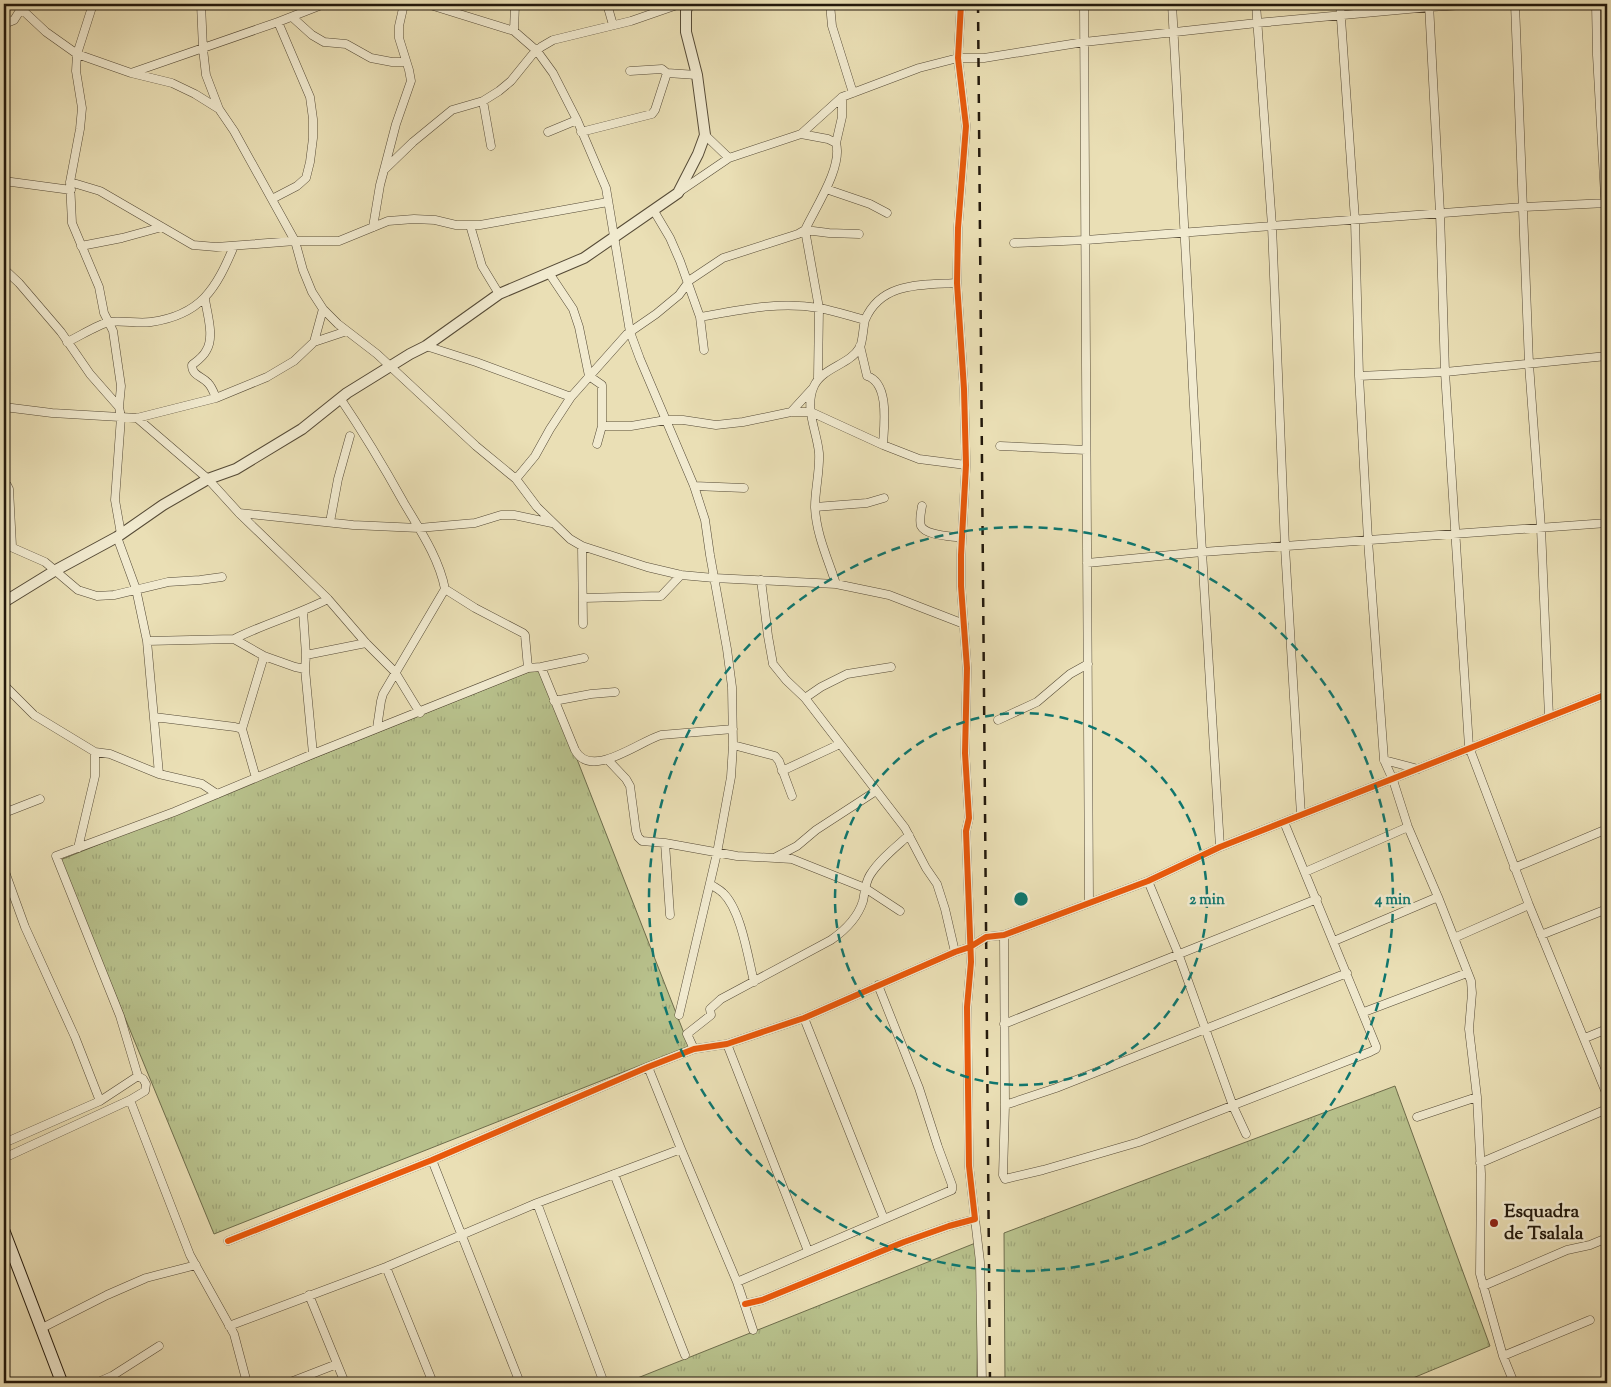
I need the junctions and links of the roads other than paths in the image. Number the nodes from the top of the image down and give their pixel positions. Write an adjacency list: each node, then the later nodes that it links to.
1 (93, 4): 32 (street)
2 (201, 4): 30 (street)
3 (324, 4): 22 (street)
4 (404, 4): 36 (street)
5 (427, 4): 27 (street)
6 (515, 4): 27 (street)
7 (607, 4): 26 (street)
8 (680, 4): 26 (street)
9 (688, 4): 40 (street)
10 (830, 4): 41 (street)
11 (960, 4): 35 (street)
12 (1084, 4): 29 (street)
13 (1172, 4): 28 (street)
14 (1256, 4): 24 (street)
15 (1340, 4): 21 (street)
16 (1482, 4): 19 (street)
17 (1515, 4): 61 (street)
18 (1596, 4): 34 (street)
19 (1430, 5): 21 (street); 63 (street)
20 (19, 6): 25 (street); 32 (street)
21 (1340, 14): 24 (street); 65 (street)
22 (292, 17): 23 (street); 36 (street)
23 (278, 22): 30 (street); 58 (street)
24 (1257, 23): 28 (street); 67 (street)
25 (4, 24)
26 (613, 25): 31 (street)
27 (514, 31): 31 (street)
28 (1173, 32): 29 (street); 71 (street)
29 (1084, 42): 35 (street); 75 (street)
30 (203, 49): 38 (street); 44 (street)
31 (536, 51): 43 (street); 45 (street)
32 (77, 54): 38 (street); 55 (street)
33 (1607, 54): 34 (street)
34 (1597, 55): 60 (street)
35 (958, 58): 41 (street); 82 (street)
36 (406, 62): 53 (street)
37 (630, 71): 39 (street)
38 (131, 73): 44 (street)
39 (667, 73): 40 (street); 47 (street)
40 (697, 75): 49 (street)
41 (853, 92): 42 (street)
42 (842, 97): 48 (street); 50 (street)
43 (483, 101): 51 (street); 53 (street)
44 (219, 109): 58 (street)
45 (577, 120): 46 (street); 47 (street)
46 (548, 132)
47 (581, 132): 59 (street)
48 (801, 134): 50 (street); 52 (street)
49 (705, 135): 52 (street); 57 (street)
50 (836, 143): 56 (street)
51 (491, 146)
52 (729, 158): 57 (street)
53 (384, 170): 69 (street)
54 (4, 181): 55 (street)
55 (71, 186): 68 (street); 78 (street)
56 (826, 189): 64 (street); 70 (street)
57 (678, 193): 62 (street)
58 (272, 199): 76 (street)
59 (608, 202): 66 (street); 74 (street)
60 (1606, 203): 61 (street); 72 (street)
61 (1523, 206): 63 (street); 99 (street)
62 (654, 211): 74 (street); 83 (street)
63 (1440, 212): 65 (street); 101 (street)
64 (887, 213)
65 (1355, 220): 67 (street); 103 (street)
66 (470, 224): 69 (street); 84 (street)
67 (1272, 226): 71 (street); 143 (street)
68 (162, 227): 78 (street); 79 (street)
69 (374, 227): 76 (street)
70 (805, 230): 73 (street); 83 (street); 86 (street)
71 (1186, 232): 75 (street); 144 (street)
72 (1607, 232)
73 (859, 234)
74 (614, 236): 81 (street); 92 (street)
75 (1086, 240): 77 (street); 121 (street)
76 (296, 241): 79 (street); 87 (street)
77 (1014, 243)
78 (81, 246): 90 (street)
79 (234, 246): 85 (street)
80 (4, 269): 93 (street)
81 (549, 273): 84 (street); 102 (street)
82 (957, 283): 89 (street); 122 (street)
83 (687, 284): 88 (street); 92 (street)
84 (499, 294): 95 (street)
85 (205, 299): 90 (street); 107 (street)
86 (819, 308): 88 (street); 89 (street); 104 (street)
87 (323, 309): 91 (street); 94 (street)
88 (700, 317): 97 (street)
89 (865, 320): 96 (street)
90 (108, 322): 93 (street); 110 (street)
91 (347, 331): 94 (street); 100 (street)
92 (630, 332): 102 (street); 115 (street)
93 (67, 342): 110 (street)
94 (314, 342): 107 (street)
95 (426, 346): 100 (street); 106 (street)
96 (860, 346): 104 (street); 119 (street)
97 (704, 350)
98 (1607, 356): 99 (street)
99 (1529, 364): 101 (street); 136 (street)
100 (390, 367): 108 (street); 124 (street)
101 (1445, 372): 103 (street); 138 (street)
102 (589, 376): 106 (street); 116 (street)
103 (1359, 376): 140 (street)
104 (818, 378): 105 (street)
105 (813, 388): 111 (street); 112 (street)
106 (571, 397): 124 (street)
107 (216, 398): 114 (street)
108 (340, 398): 123 (street); 135 (street)
109 (4, 407): 113 (street)
110 (119, 407): 113 (street)
111 (791, 412): 112 (street); 115 (street)
112 (811, 412): 119 (street); 130 (street)
113 (121, 417): 114 (street); 137 (street)
114 (137, 418): 123 (street)
115 (666, 420): 116 (street); 126 (street)
116 (602, 426): 118 (street)
117 (350, 436): 132 (street)
118 (597, 444)
119 (882, 445): 122 (street)
120 (1000, 446): 121 (street)
121 (1086, 450): 145 (street)
122 (966, 464): 139 (street)
123 (208, 479): 131 (street); 137 (street)
124 (516, 479): 133 (street)
125 (4, 485): 141 (street)
126 (694, 486): 127 (street); 149 (street)
127 (744, 488)
128 (884, 498): 130 (street)
129 (922, 506): 139 (street)
130 (816, 507): 151 (street)
131 (239, 513): 132 (street); 155 (street)
132 (330, 522): 135 (street)
133 (552, 523): 135 (street); 142 (street)
134 (1607, 523): 136 (street)
135 (419, 528): 153 (street)
136 (1541, 528): 138 (street); 179 (street)
137 (119, 535): 146 (street); 152 (street)
138 (1456, 535): 140 (street); 186 (street)
139 (962, 538): 159 (street)
140 (1368, 540): 143 (street); 190 (street)
141 (8, 545): 146 (street)
142 (582, 546): 147 (street); 154 (street)
143 (1285, 547): 144 (street); 201 (street)
144 (1202, 552): 145 (street); 207 (street)
145 (1087, 563): 166 (street)
146 (56, 570): 152 (street); 156 (street)
147 (681, 575): 149 (street); 154 (street)
148 (222, 577): 152 (street)
149 (714, 578): 150 (street); 183 (street)
150 (761, 580): 151 (street); 175 (street)
151 (836, 584): 159 (street)
152 (136, 589): 161 (street)
153 (445, 589): 169 (street); 171 (street)
154 (584, 598): 158 (street)
155 (328, 599): 157 (street); 162 (street)
156 (4, 602)
157 (303, 611): 160 (street); 163 (street)
158 (583, 624)
159 (964, 624): 228 (street)
160 (234, 639): 161 (street); 164 (street)
161 (147, 641): 178 (street)
162 (366, 643): 163 (street); 171 (street)
163 (306, 655): 170 (street)
164 (264, 656): 170 (street); 182 (street)
165 (584, 658): 167 (street)
166 (1088, 664): 180 (street); 219 (street)
167 (541, 667): 169 (street); 176 (street)
168 (891, 667): 175 (street)
169 (528, 668): 177 (street)
170 (305, 669): 188 (street)
171 (395, 672): 177 (street); 181 (street)
172 (4, 685): 187 (street)
173 (615, 692): 176 (street)
174 (1607, 694): 179 (street)
175 (805, 698): 184 (street)
176 (554, 701): 189 (street)
177 (420, 712): 181 (street)
178 (154, 717): 182 (street); 193 (street)
179 (1549, 717): 186 (street)
180 (998, 720)
181 (377, 728): 188 (street)
182 (242, 729): 194 (street)
183 (733, 729): 185 (street); 189 (street)
184 (840, 744): 192 (street); 196 (street)
185 (733, 745): 192 (street); 209 (street)
186 (1469, 748): 191 (street); 211 (street)
187 (95, 752): 193 (street); 208 (street)
188 (313, 754): 194 (street)
189 (608, 760): 206 (street)
190 (1384, 760): 191 (street); 195 (street)
191 (1418, 769): 195 (street)
192 (782, 771): 198 (street)
193 (159, 774): 197 (street)
194 (256, 778): 197 (street)
195 (1393, 780): 201 (street); 203 (street)
196 (876, 791): 205 (street); 210 (street)
197 (217, 794): 208 (street)
198 (792, 796)
199 (40, 799): 200 (street)
200 (4, 813)
201 (1300, 815): 202 (street)
202 (1284, 822): 207 (street); 213 (street)
203 (1408, 827): 213 (street); 217 (street)
204 (1607, 829): 211 (street)
205 (908, 835): 216 (street); 229 (street)
206 (665, 843): 209 (street); 223 (street)
207 (1220, 847): 214 (street)
208 (78, 848): 245 (street)
209 (717, 853): 210 (street); 215 (street)
210 (774, 858): 216 (street)
211 (1514, 868): 220 (street)
212 (4, 869): 249 (street)
213 (1306, 872): 218 (street)
214 (1148, 881): 219 (street); 230 (street)
215 (710, 884): 233 (street); 236 (street)
216 (866, 888): 222 (street); 233 (street)
217 (1438, 896): 226 (street); 227 (street)
218 (1317, 899): 227 (street); 230 (street)
219 (1089, 903): 224 (street)
220 (1529, 905): 225 (street); 226 (street)
221 (1607, 909): 225 (street)
222 (900, 911)
223 (670, 914)
224 (1004, 935): 228 (street); 238 (street)
225 (1541, 935): 241 (street)
226 (1454, 938): 231 (street)
227 (1334, 940): 232 (street)
228 (970, 947): 229 (street); 263 (street)
229 (955, 952): 234 (street)
230 (1178, 953): 238 (street); 240 (street)
231 (1467, 972): 235 (street); 247 (street)
232 (1347, 973): 235 (street); 240 (street)
233 (754, 982): 243 (street)
234 (878, 984): 237 (street); 262 (street)
235 (1364, 1012): 251 (street)
236 (679, 1015)
237 (804, 1018): 242 (street); 262 (street)
238 (1004, 1024): 250 (street)
239 (1607, 1029): 241 (street)
240 (1206, 1030): 250 (street); 251 (street)
241 (1585, 1038): 246 (street)
242 (727, 1044): 243 (street); 268 (street)
243 (694, 1049): 244 (street)
244 (648, 1067): 256 (street); 258 (street)
245 (138, 1076): 248 (street); 249 (street)
246 (1607, 1095)
247 (1477, 1097): 253 (street); 259 (street)
248 (130, 1100): 257 (street); 269 (street)
249 (100, 1101): 255 (street)
250 (1005, 1105): 251 (street)
251 (1233, 1106): 254 (street)
252 (1607, 1110): 259 (street)
253 (1417, 1117)
254 (1246, 1134)
255 (4, 1144)
256 (680, 1150): 260 (street); 271 (street)
257 (6, 1154)
258 (432, 1160): 265 (street); 267 (street)
259 (1480, 1163): 272 (street)
260 (614, 1174): 261 (street); 280 (street)
261 (537, 1203): 265 (street); 290 (street)
262 (884, 1219): 268 (street)
263 (975, 1219): 274 (street); 291 (street)
264 (4, 1231): 277 (main road)
265 (461, 1236): 270 (street); 289 (street)
266 (1607, 1238): 272 (street)
267 (228, 1241)
268 (808, 1251): 271 (street)
269 (196, 1265): 276 (street); 277 (street)
270 (386, 1267): 273 (street); 288 (street)
271 (737, 1282): 274 (street)
272 (1483, 1286): 281 (street)
273 (309, 1295): 276 (street); 282 (street)
274 (744, 1304): 278 (street)
275 (1590, 1320): 281 (street)
276 (229, 1326): 285 (street)
277 (42, 1328): 283 (main road)
278 (753, 1330)
279 (159, 1346): 284 (street)
280 (685, 1355)
281 (1503, 1356): 292 (street)
282 (337, 1364): 286 (street); 287 (street)
283 (62, 1383)
284 (96, 1383)
285 (247, 1383)
286 (288, 1383)
287 (345, 1383)
288 (433, 1383)
289 (520, 1383)
290 (604, 1383)
291 (982, 1383)
292 (1514, 1383)

